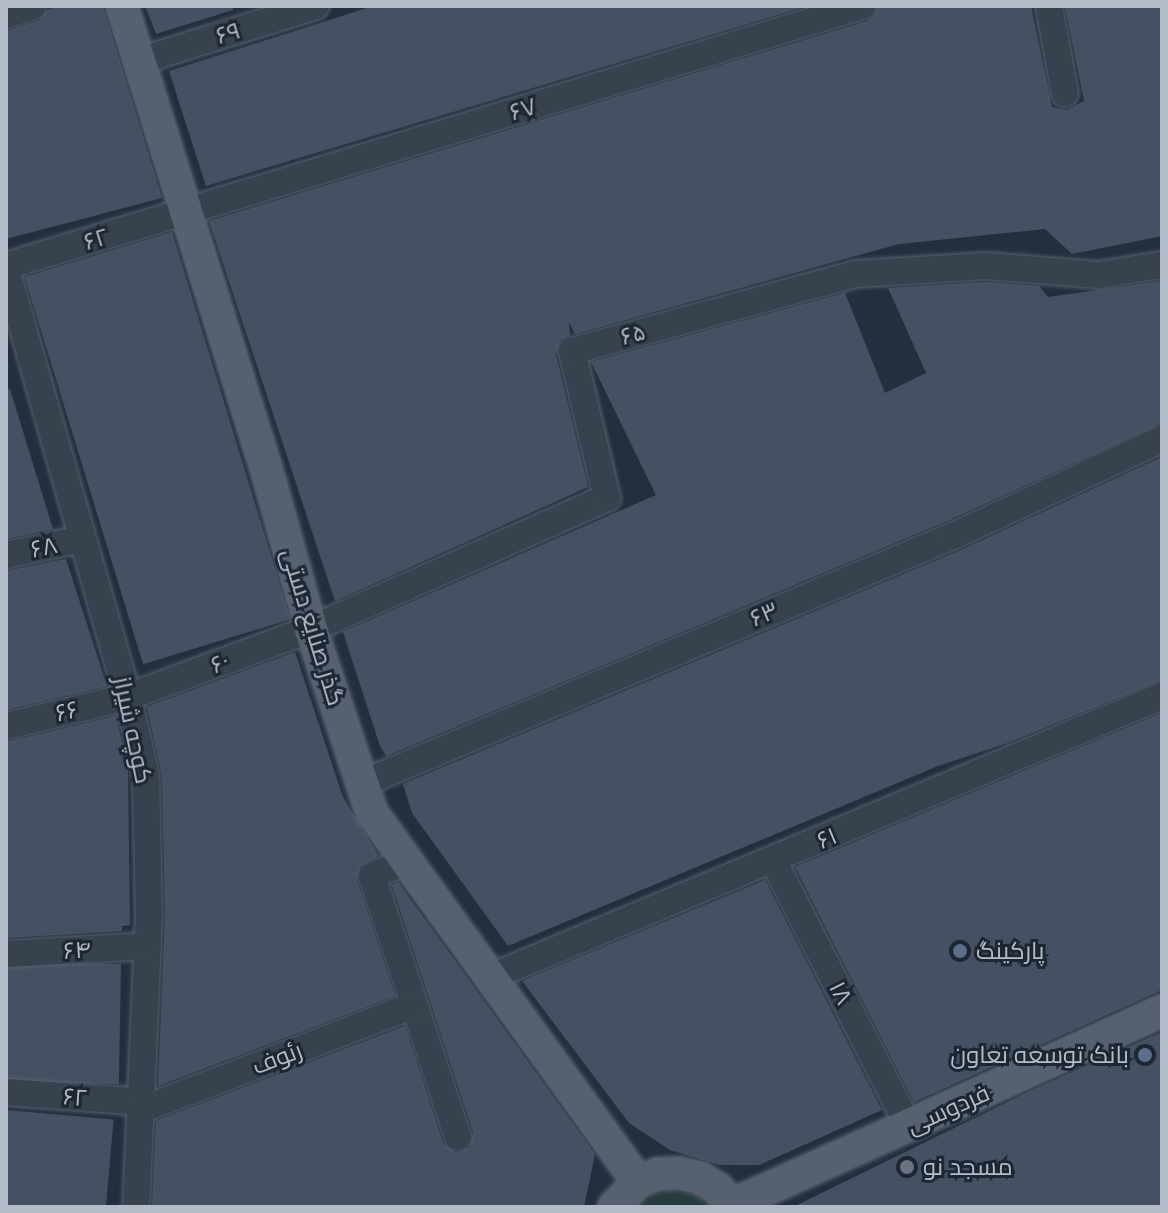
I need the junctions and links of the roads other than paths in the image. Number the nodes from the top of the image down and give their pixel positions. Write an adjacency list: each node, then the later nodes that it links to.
1 (33, 6): 6 (street)
2 (122, 6): 7 (main road, گذر صنایع دستی)
3 (316, 6): 7 (street, ۶۹)
4 (862, 6): 9 (street, ۶۷)
5 (1049, 6): 8 (street)
6 (6, 15)
7 (139, 61): 9 (main road, گذر صنایع دستی)
8 (1065, 94)
9 (185, 212): 11 (street, ۶۲); 15 (main road, گذر صنایع دستی)
10 (1162, 265): 15 (street, ۶۵)
11 (6, 267): 13 (street, کوچه شیراز)
12 (1162, 439): 19 (street, ۶۳)
13 (81, 539): 14 (street, ۶۸); 17 (street, کوچه شیراز)
14 (6, 555)
15 (311, 629): 17 (street, ۶۰); 19 (main road, گذر صنایع دستی)
16 (1162, 696): 20 (street, ۶۱)
17 (128, 697): 18 (street, ۶۶); 22 (street, کوچه شیراز)
18 (6, 726)
19 (363, 783): 21 (main road, گذر صنایع دستی)
20 (773, 860): 24 (street, ۶۱); 29 (street, ۱۸)
21 (407, 861): 24 (main road, گذر صنایع دستی); 25 (street)
22 (148, 946): 23 (street, ۶۴); 28 (street, کوچه شیراز)
23 (6, 954)
24 (491, 977): 31 (main road, گذر صنایع دستی)
25 (412, 1006): 28 (street, رئوف); 30 (street)
26 (1162, 1011): 29 (main road, فردوسی)
27 (6, 1092): 28 (street, ۶۲)
28 (141, 1110): 33 (street, کوچه شیراز)
29 (909, 1127): 32 (main road, فردوسی)
30 (458, 1137)
31 (638, 1182): 32 (main road); 34 (main road)
32 (733, 1206)
33 (136, 1207)
34 (614, 1207)

